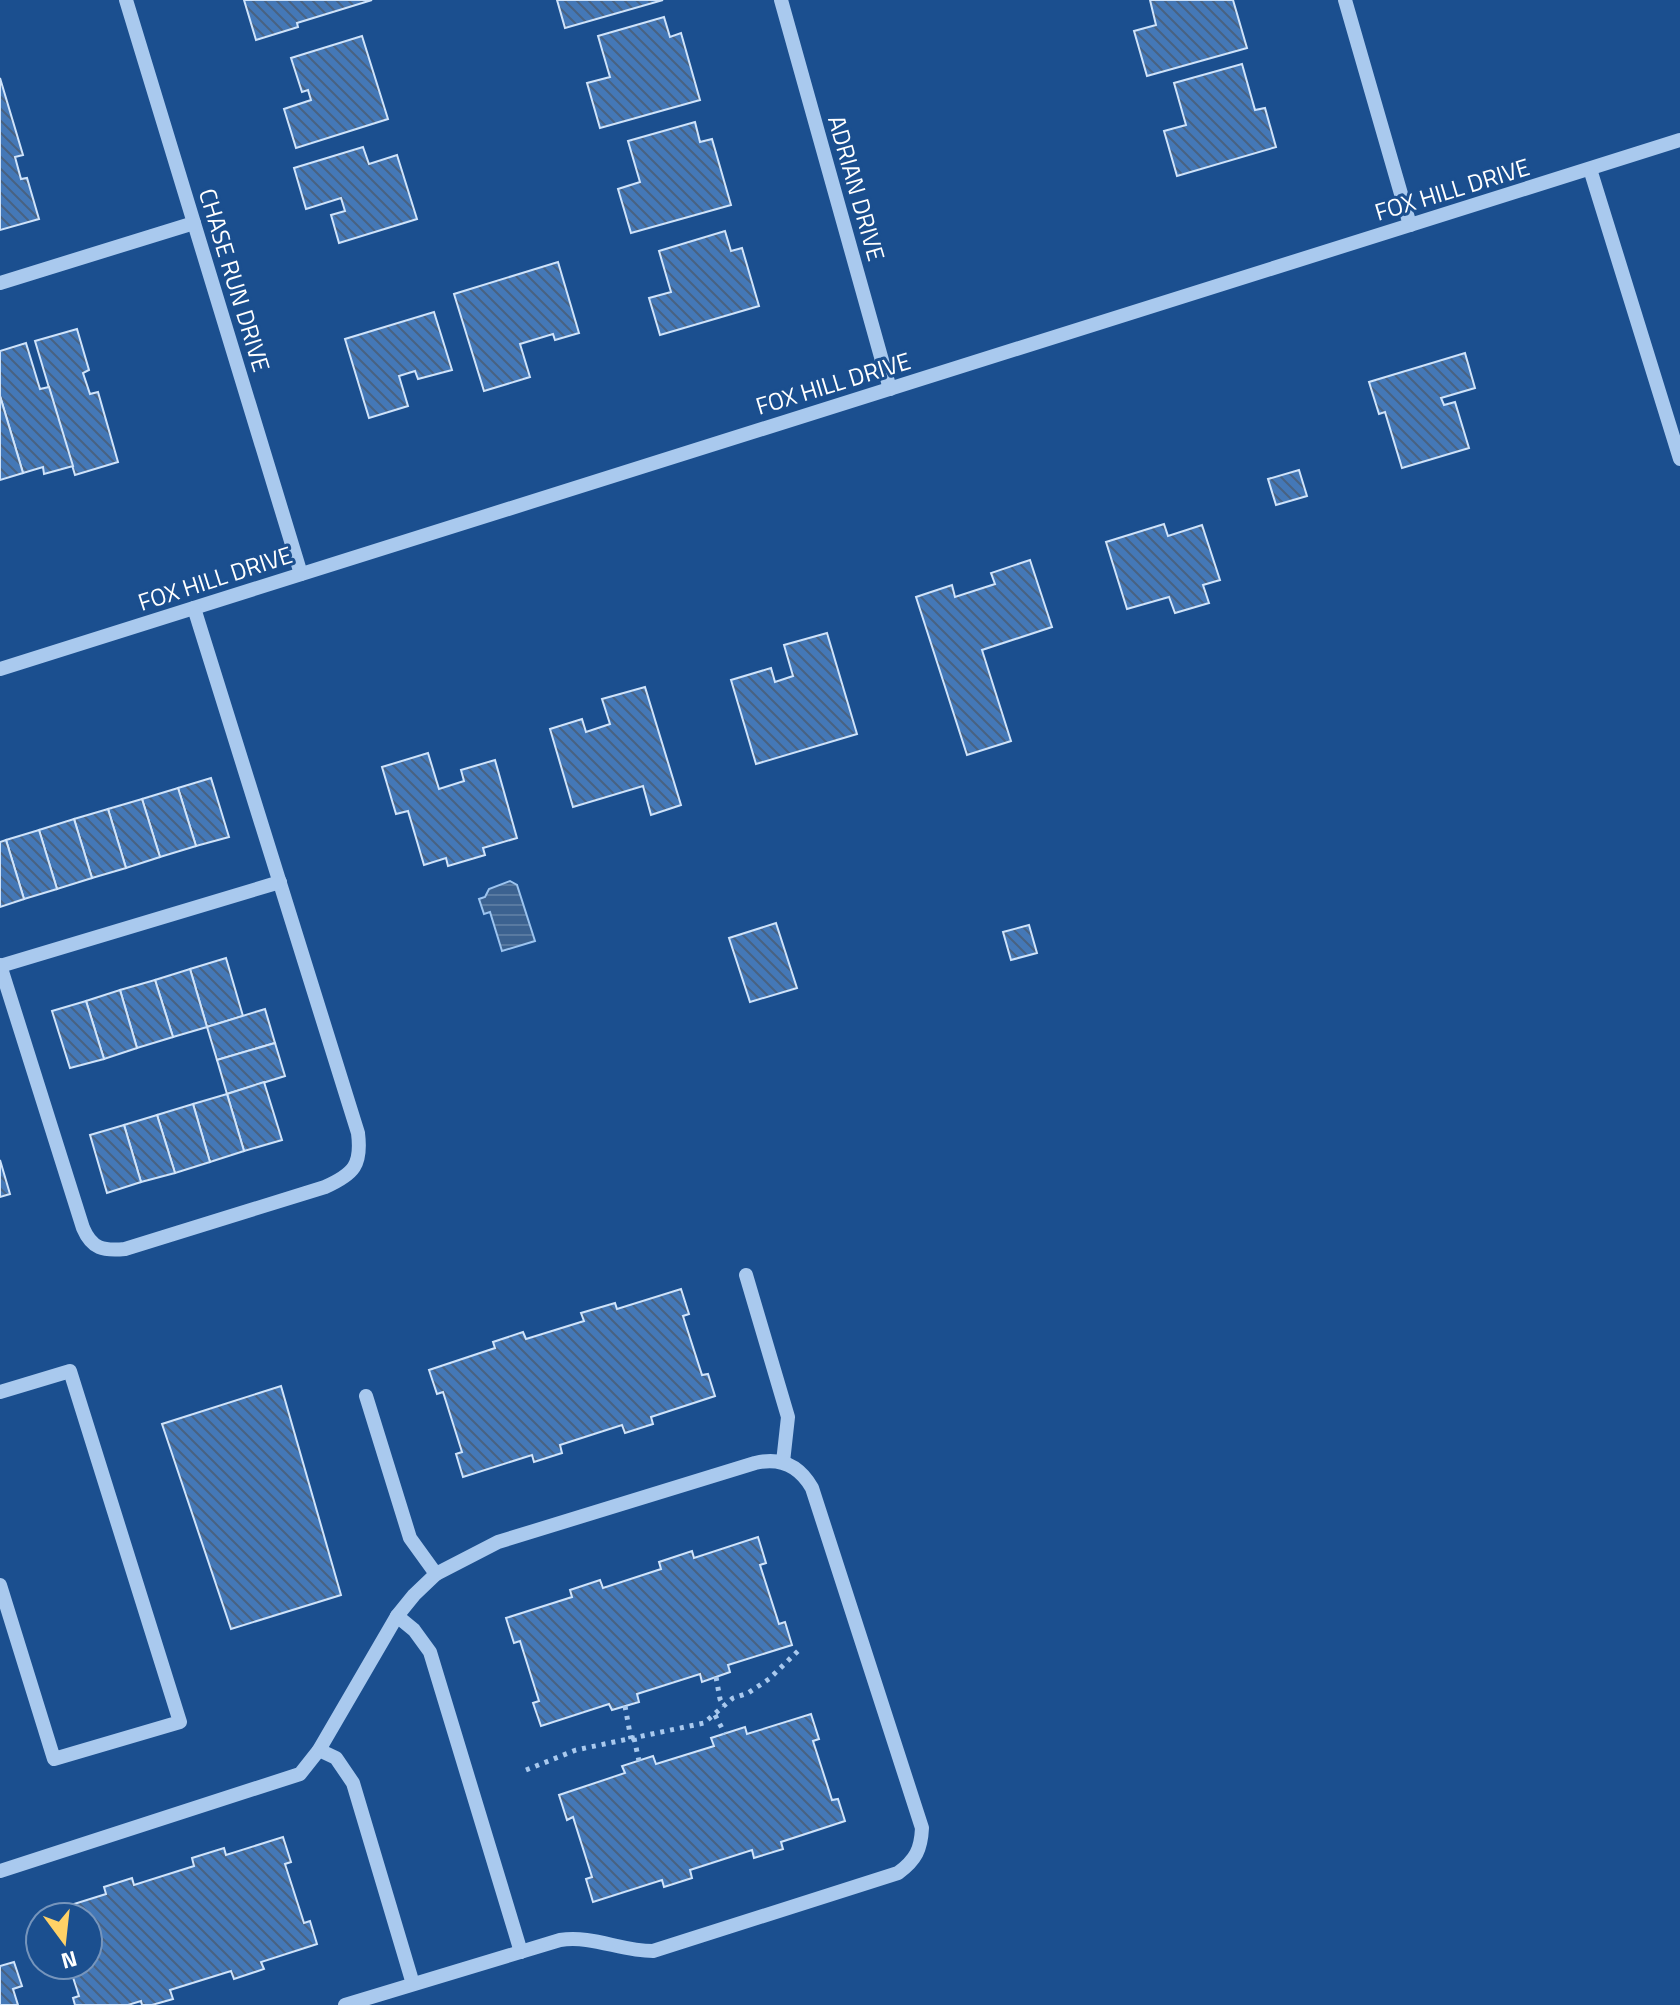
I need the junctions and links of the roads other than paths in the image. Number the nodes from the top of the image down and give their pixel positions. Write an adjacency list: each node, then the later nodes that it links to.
1 (126, 0): 6 (street, CHASE RUN DRIVE)
2 (781, 0): 9 (street, ADRIAN DRIVE)
3 (1345, 0): 7 (street)
4 (1680, 140): 5 (street, FOX HILL DRIVE)
5 (1590, 169): 7 (street, FOX HILL DRIVE); 10 (street)
6 (194, 223): 8 (street); 11 (street, CHASE RUN DRIVE)
7 (1410, 225): 9 (street, FOX HILL DRIVE)
8 (0, 283)
9 (890, 389): 11 (street, FOX HILL DRIVE)
10 (1680, 459)
11 (301, 574): 12 (street, FOX HILL DRIVE)
12 (194, 608): 13 (street, FOX HILL DRIVE); 14 (street)
13 (0, 669)
14 (280, 882): 15 (street); 15 (street)
15 (0, 966)
16 (746, 1275): 19 (street)
17 (0, 1392): 21 (street)
18 (366, 1396): 20 (street)
19 (783, 1462): 20 (street); 25 (street)
20 (436, 1574): 22 (street)
21 (0, 1585)
22 (397, 1616): 23 (street); 25 (street)
23 (319, 1750): 24 (street); 26 (street)
24 (0, 1871)
25 (521, 1952): 26 (street)
26 (413, 1984): 27 (street)
27 (345, 2005)

